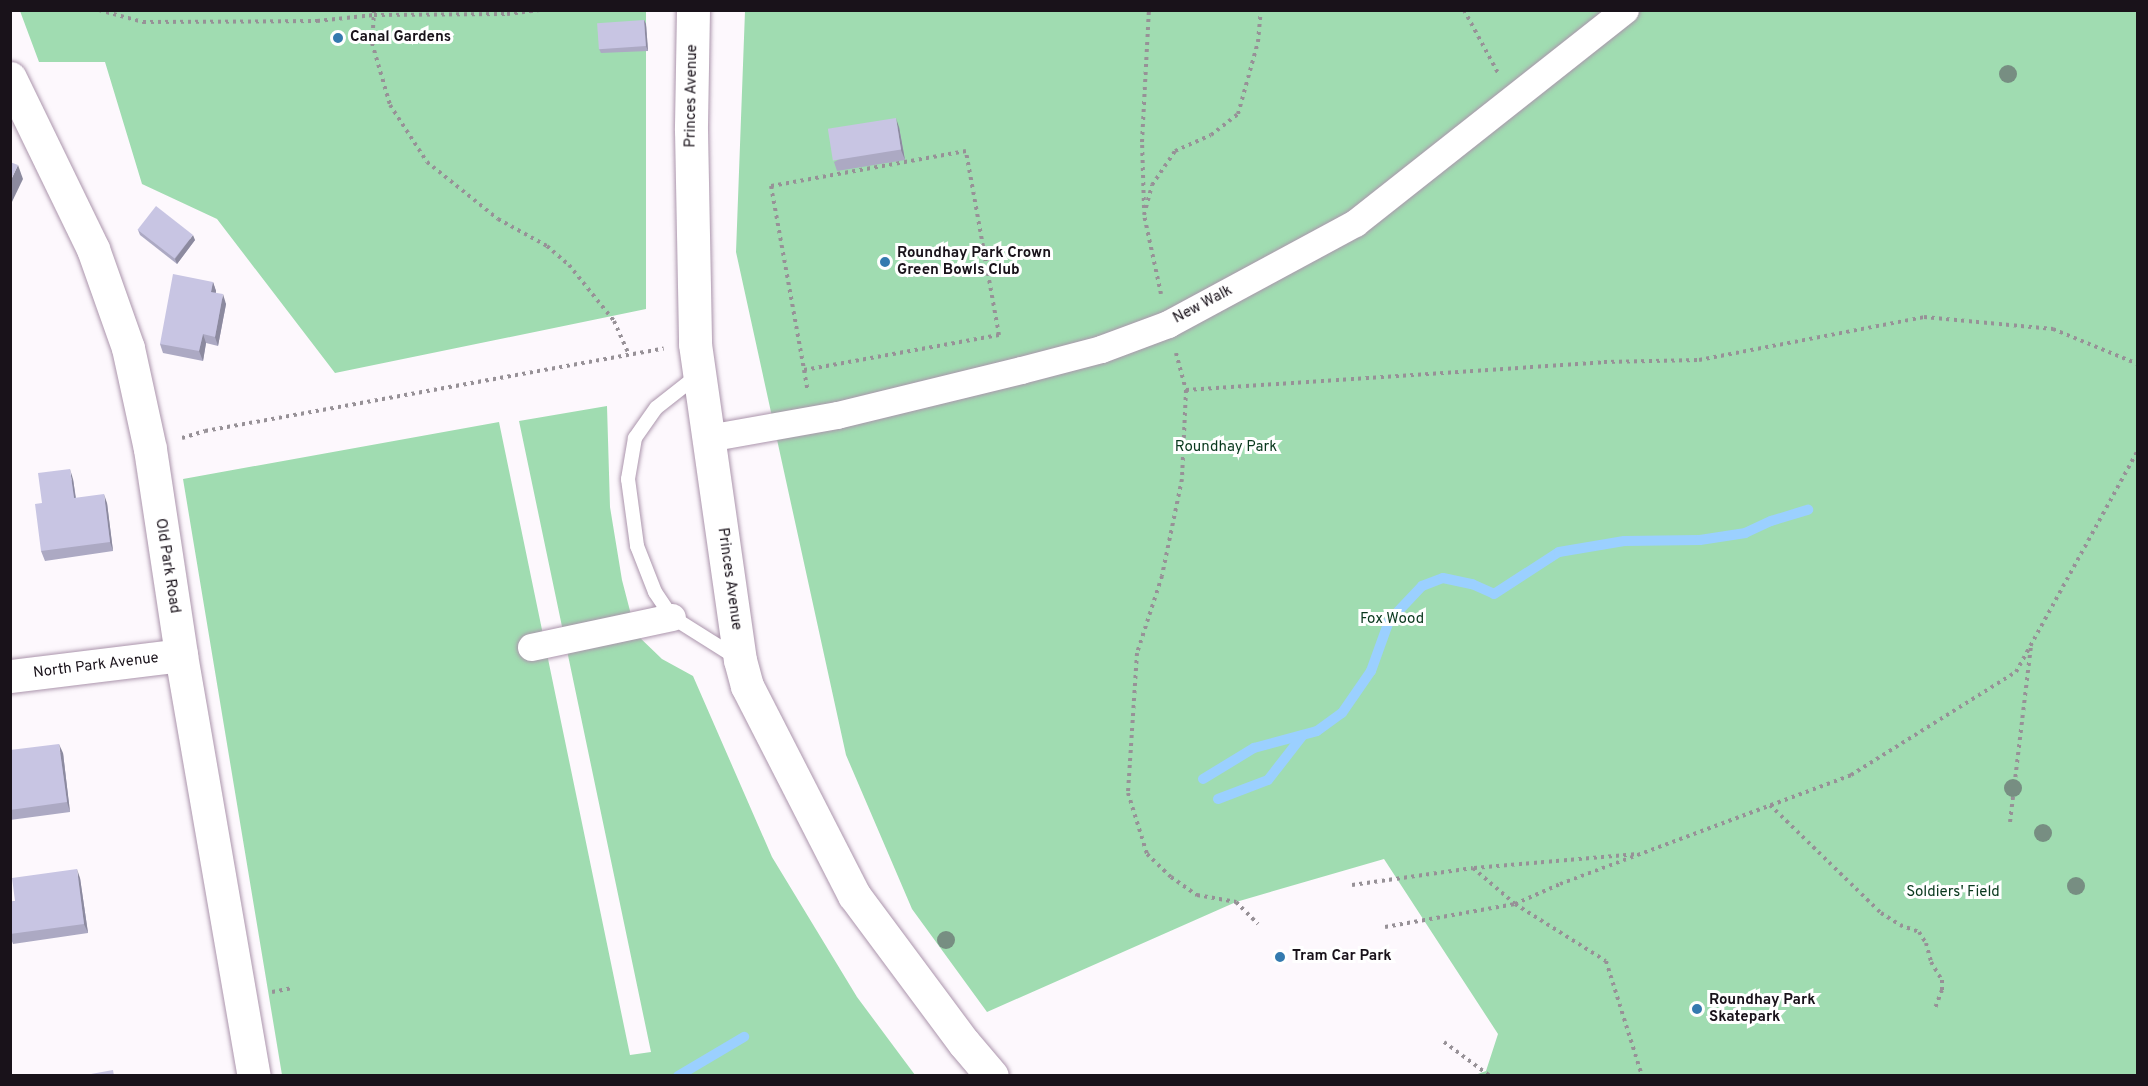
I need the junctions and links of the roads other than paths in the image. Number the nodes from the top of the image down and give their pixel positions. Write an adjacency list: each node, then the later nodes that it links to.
1 (693, 10): 4 (street, Princes Avenue)
2 (1624, 10): 5 (street, New Walk)
3 (10, 78): 8 (street, Old Park Road)
4 (696, 360): 5 (street, Princes Avenue); 6 (lane)
5 (708, 438): 9 (street, Princes Avenue)
6 (672, 617): 7 (street); 9 (lane)
7 (531, 647)
8 (181, 655): 10 (street, North Park Avenue); 11 (street, Old Park Road)
9 (741, 660): 12 (street, Princes Avenue)
10 (10, 676)
11 (254, 1076)
12 (992, 1076)

